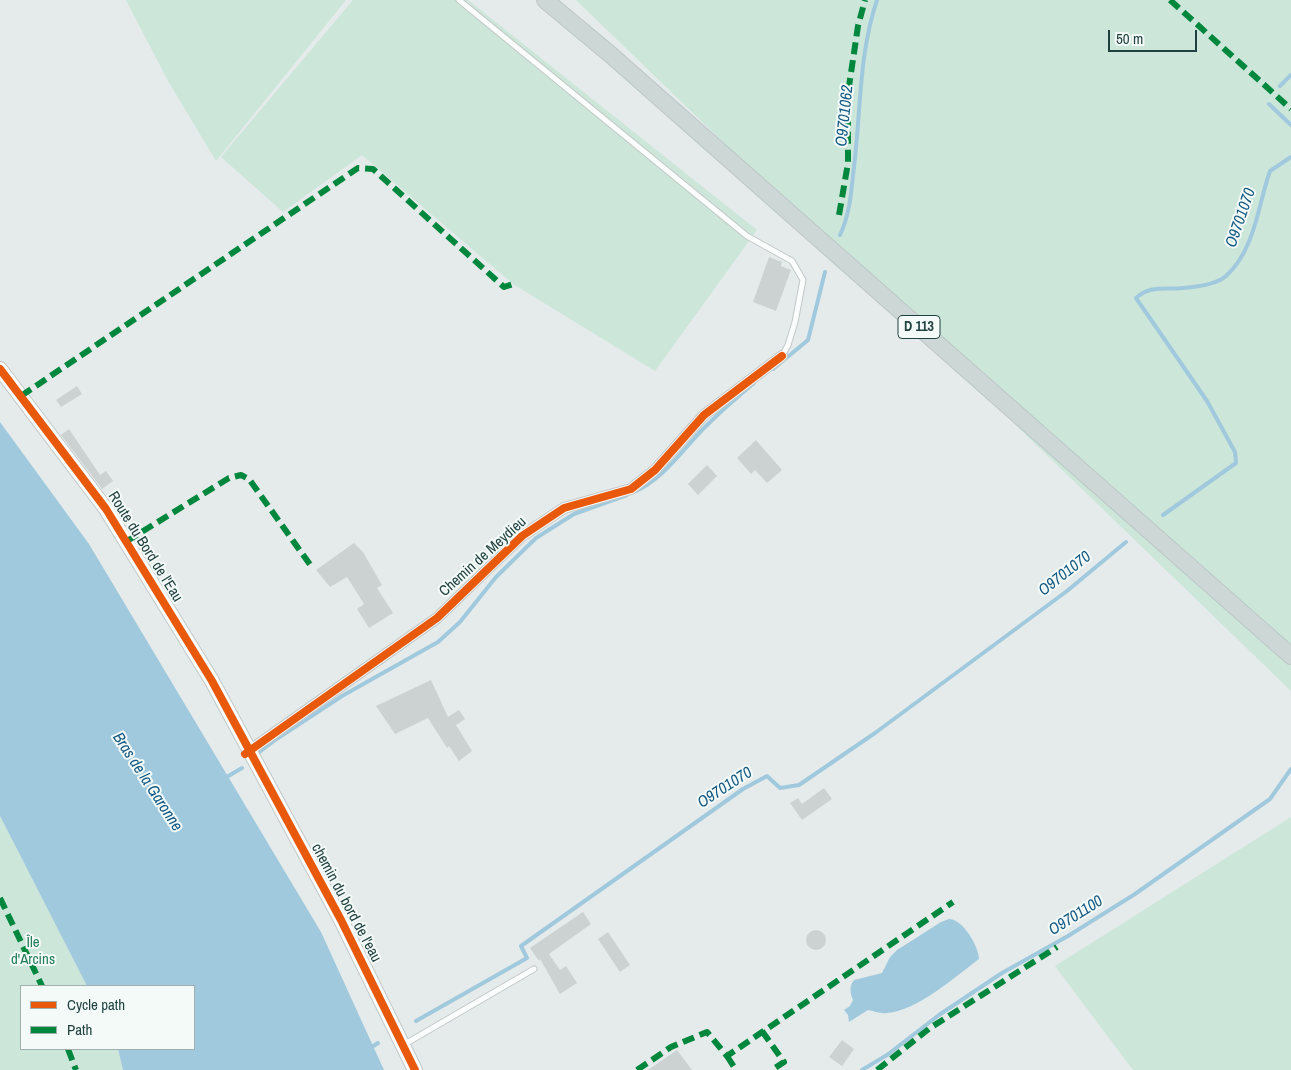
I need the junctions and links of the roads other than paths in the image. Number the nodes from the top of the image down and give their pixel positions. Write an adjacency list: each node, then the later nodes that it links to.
1 (459, 0): 3 (lane)
2 (546, 0): 5 (main road, D 113)
3 (782, 356): 6 (street, Chemin de Meydieu)
4 (0, 369): 6 (street, Route du Bord de l'Eau)
5 (1291, 656)
6 (249, 751): 8 (street, chemin du bord de l'eau)
7 (534, 969): 8 (lane)
8 (404, 1045): 9 (street, chemin du bord de l'eau)
9 (415, 1070)

